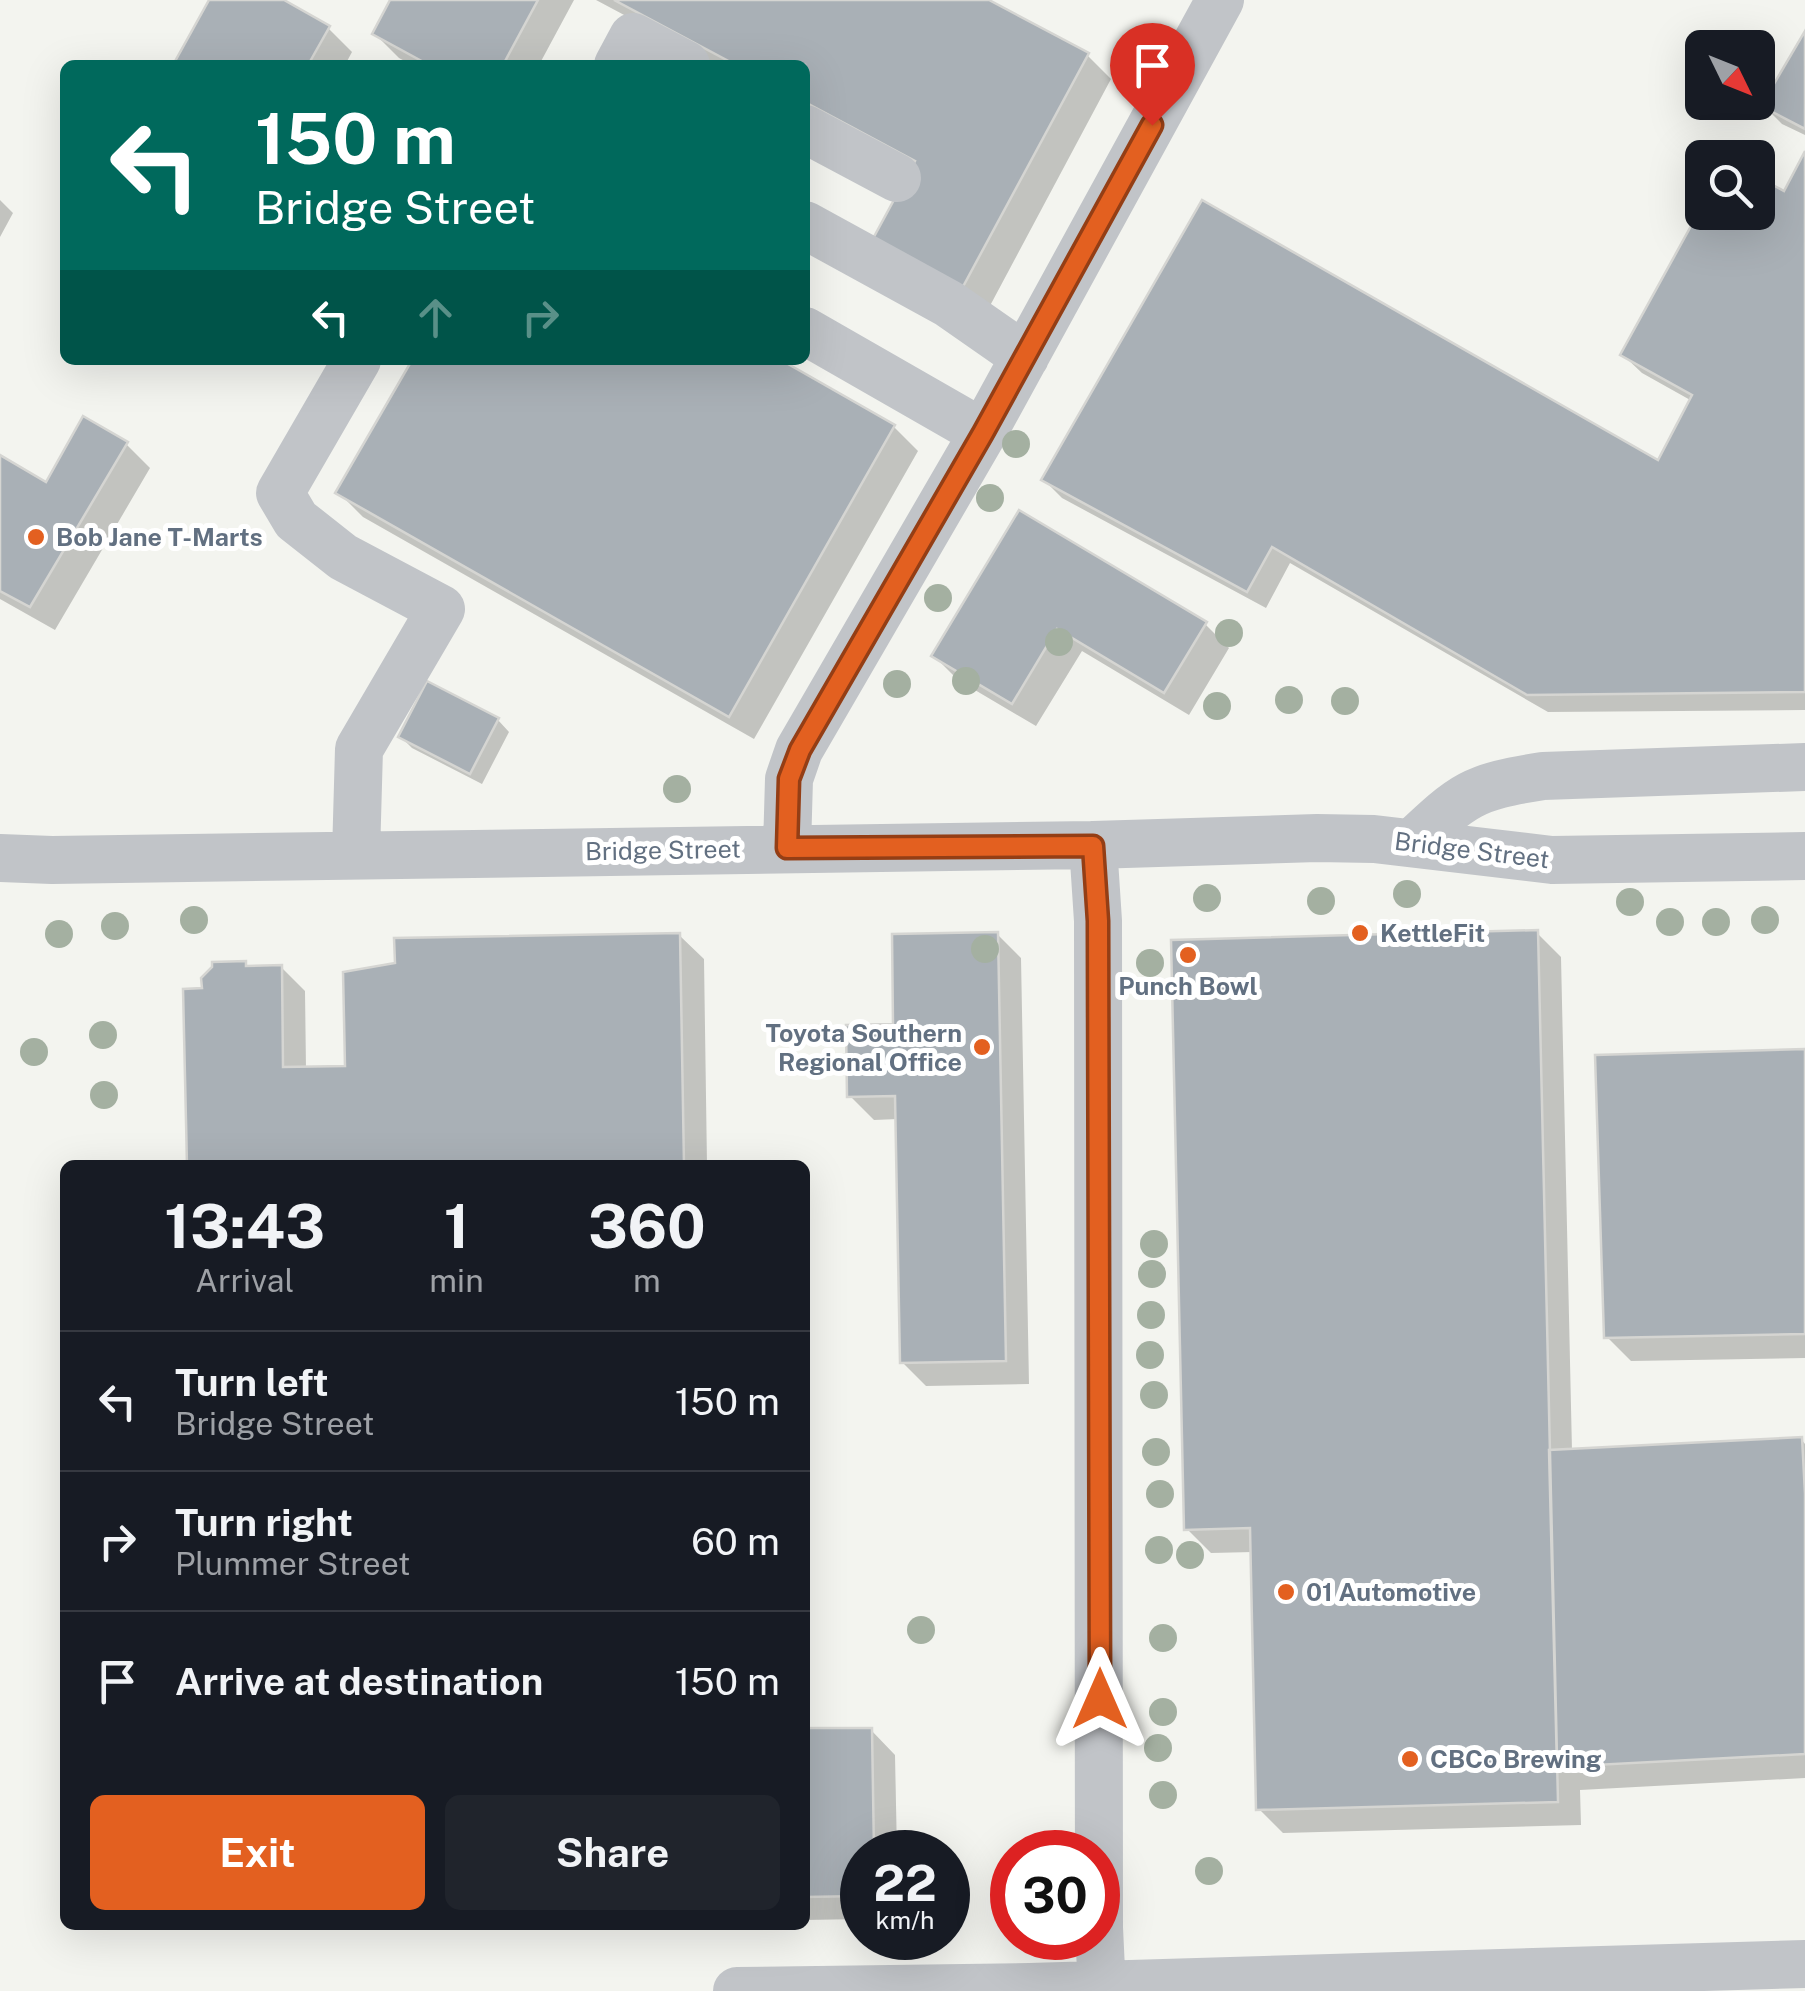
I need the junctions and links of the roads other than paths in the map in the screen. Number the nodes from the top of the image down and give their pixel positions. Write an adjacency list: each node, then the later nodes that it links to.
1 (1220, 0): 8 (street)
2 (621, 60): 3 (street)
3 (676, 60)
4 (810, 132): 5 (street)
5 (897, 178)
6 (810, 228): 8 (street)
7 (810, 334): 10 (street)
8 (1025, 357): 10 (street)
9 (354, 365): 15 (street)
10 (983, 433): 14 (street)
11 (1805, 768): 12 (street)
12 (1412, 843): 13 (street, Bridge Street); 16 (street, Bridge Street)
13 (1093, 846): 14 (street, Bridge Street); 19 (street)
14 (787, 848): 15 (street, Bridge Street)
15 (356, 856): 17 (street, Bridge Street)
16 (1805, 856)
17 (0, 858)
18 (1805, 1964): 19 (street)
19 (1102, 1987): 20 (street)
20 (737, 1991)

